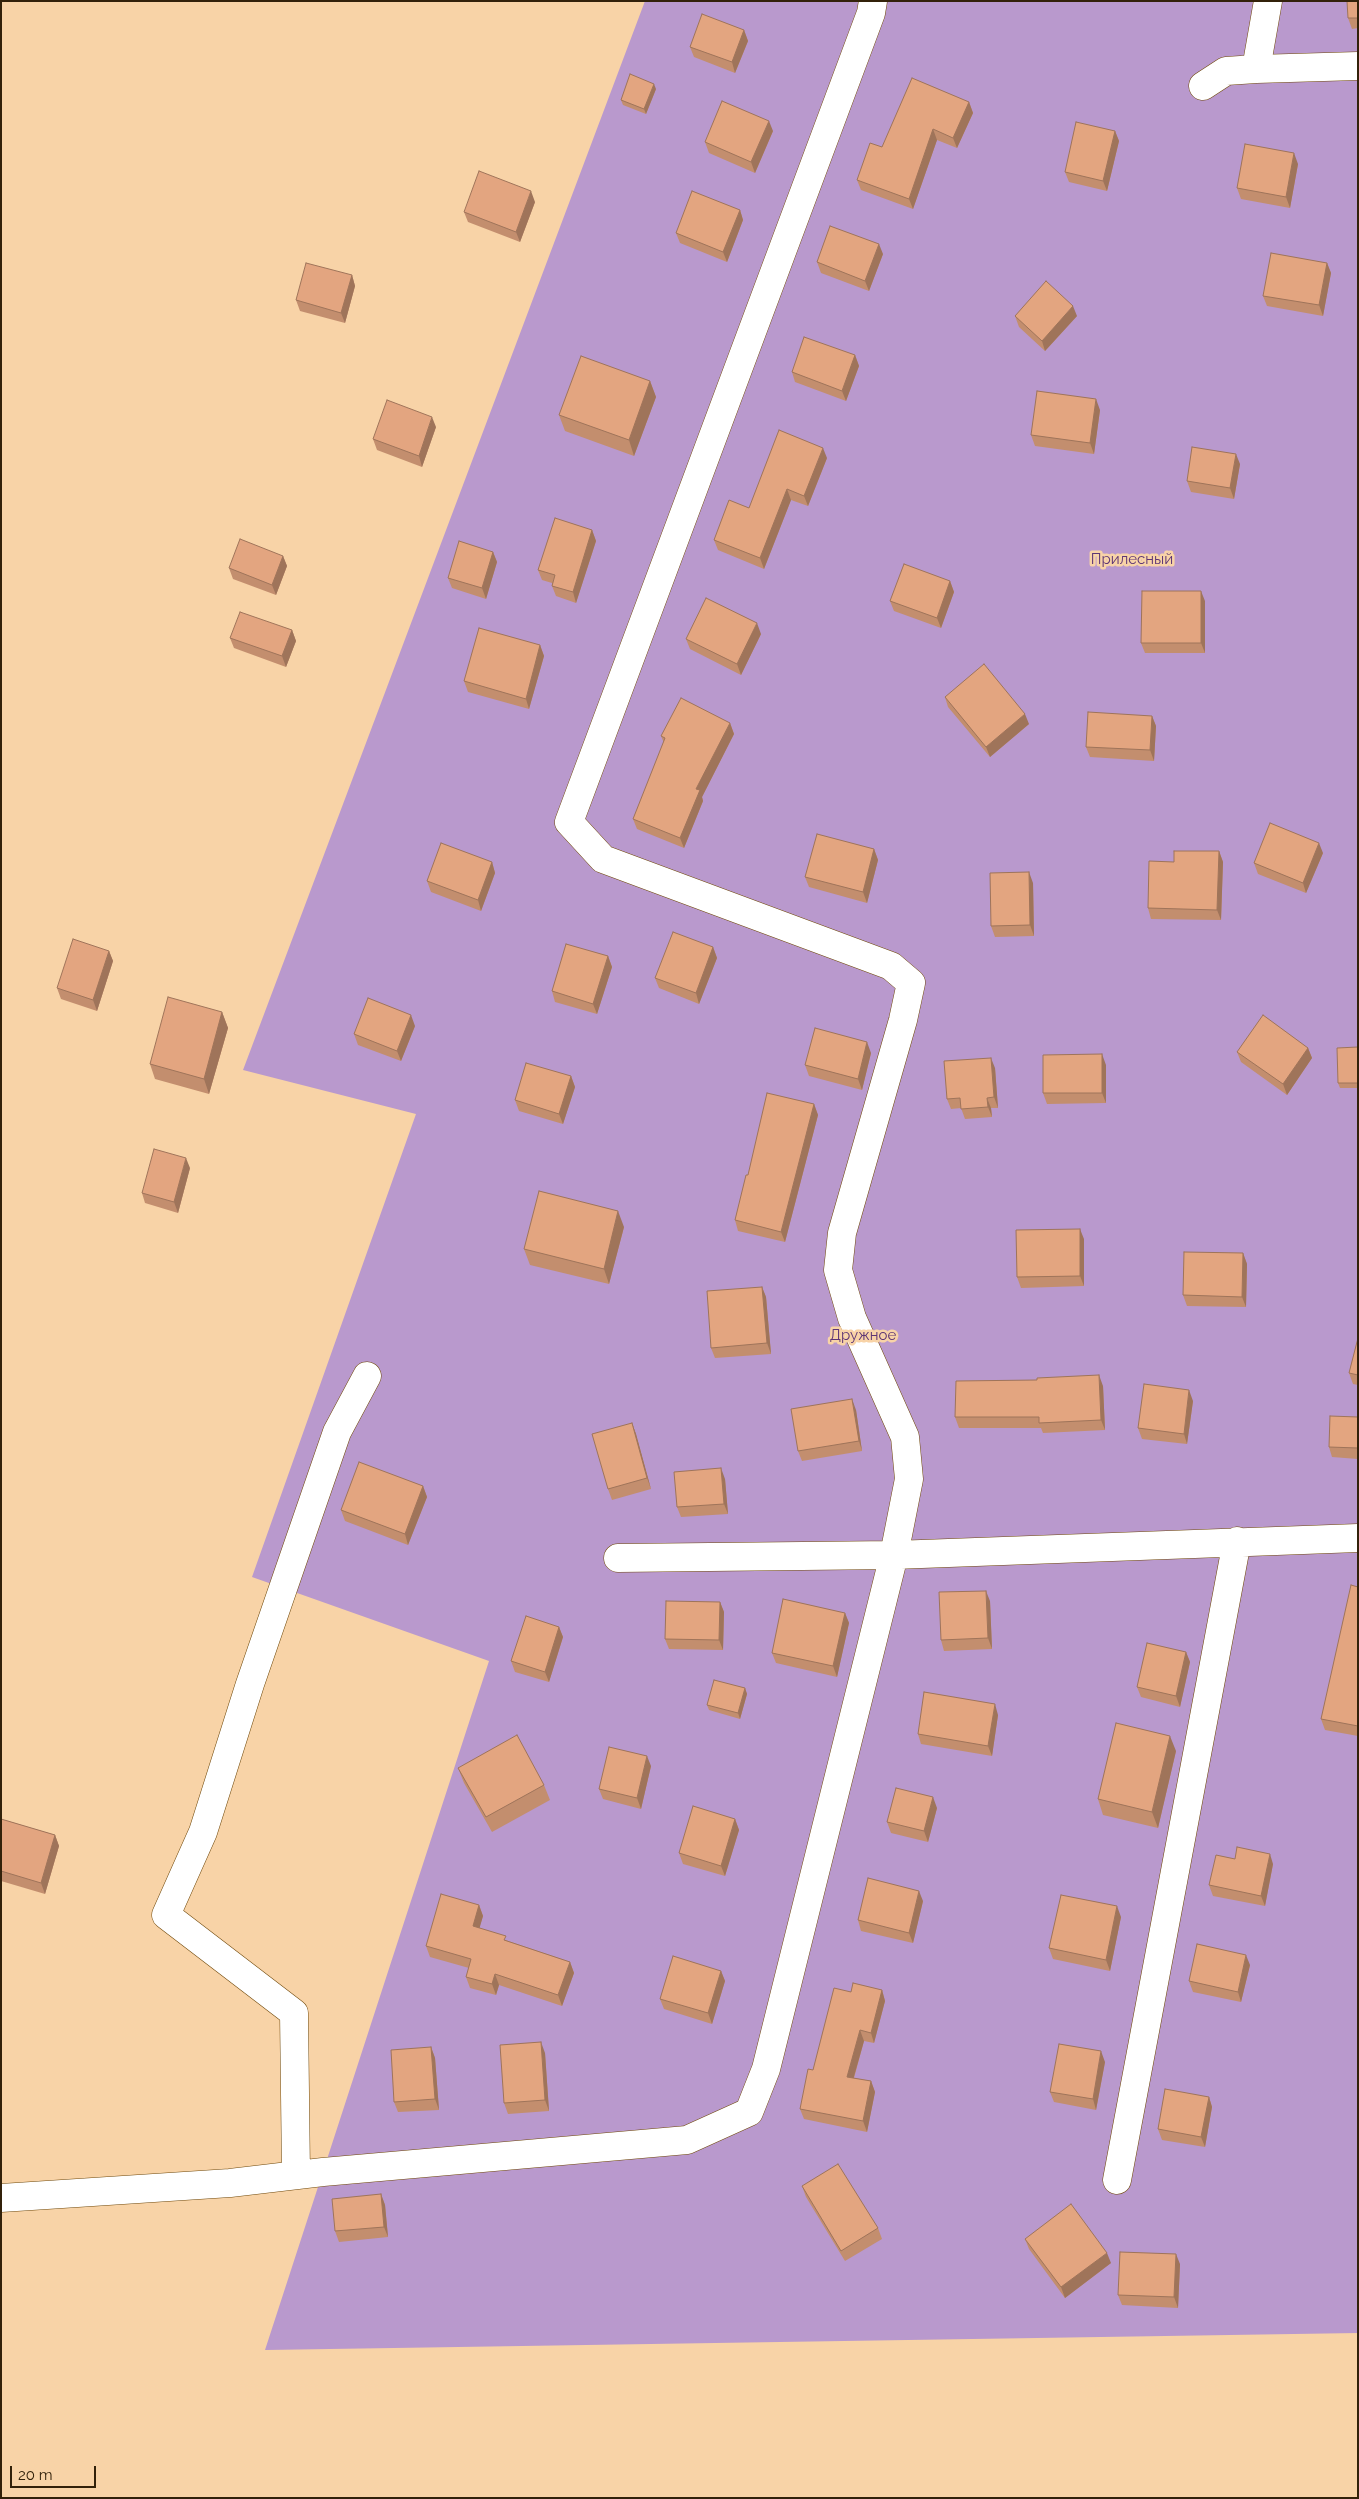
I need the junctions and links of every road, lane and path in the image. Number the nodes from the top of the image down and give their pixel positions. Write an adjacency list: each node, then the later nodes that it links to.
1 (874, 1): 9 (street)
2 (1268, 1): 4 (street)
3 (1358, 66): 4 (street)
4 (1256, 69): 5 (street)
5 (1203, 86)
6 (367, 1376): 11 (street)
7 (1358, 1538): 8 (street)
8 (1237, 1541): 9 (street); 12 (street)
9 (894, 1555): 10 (street); 11 (street)
10 (618, 1558)
11 (296, 2175): 13 (street)
12 (1117, 2180)
13 (1, 2198)

